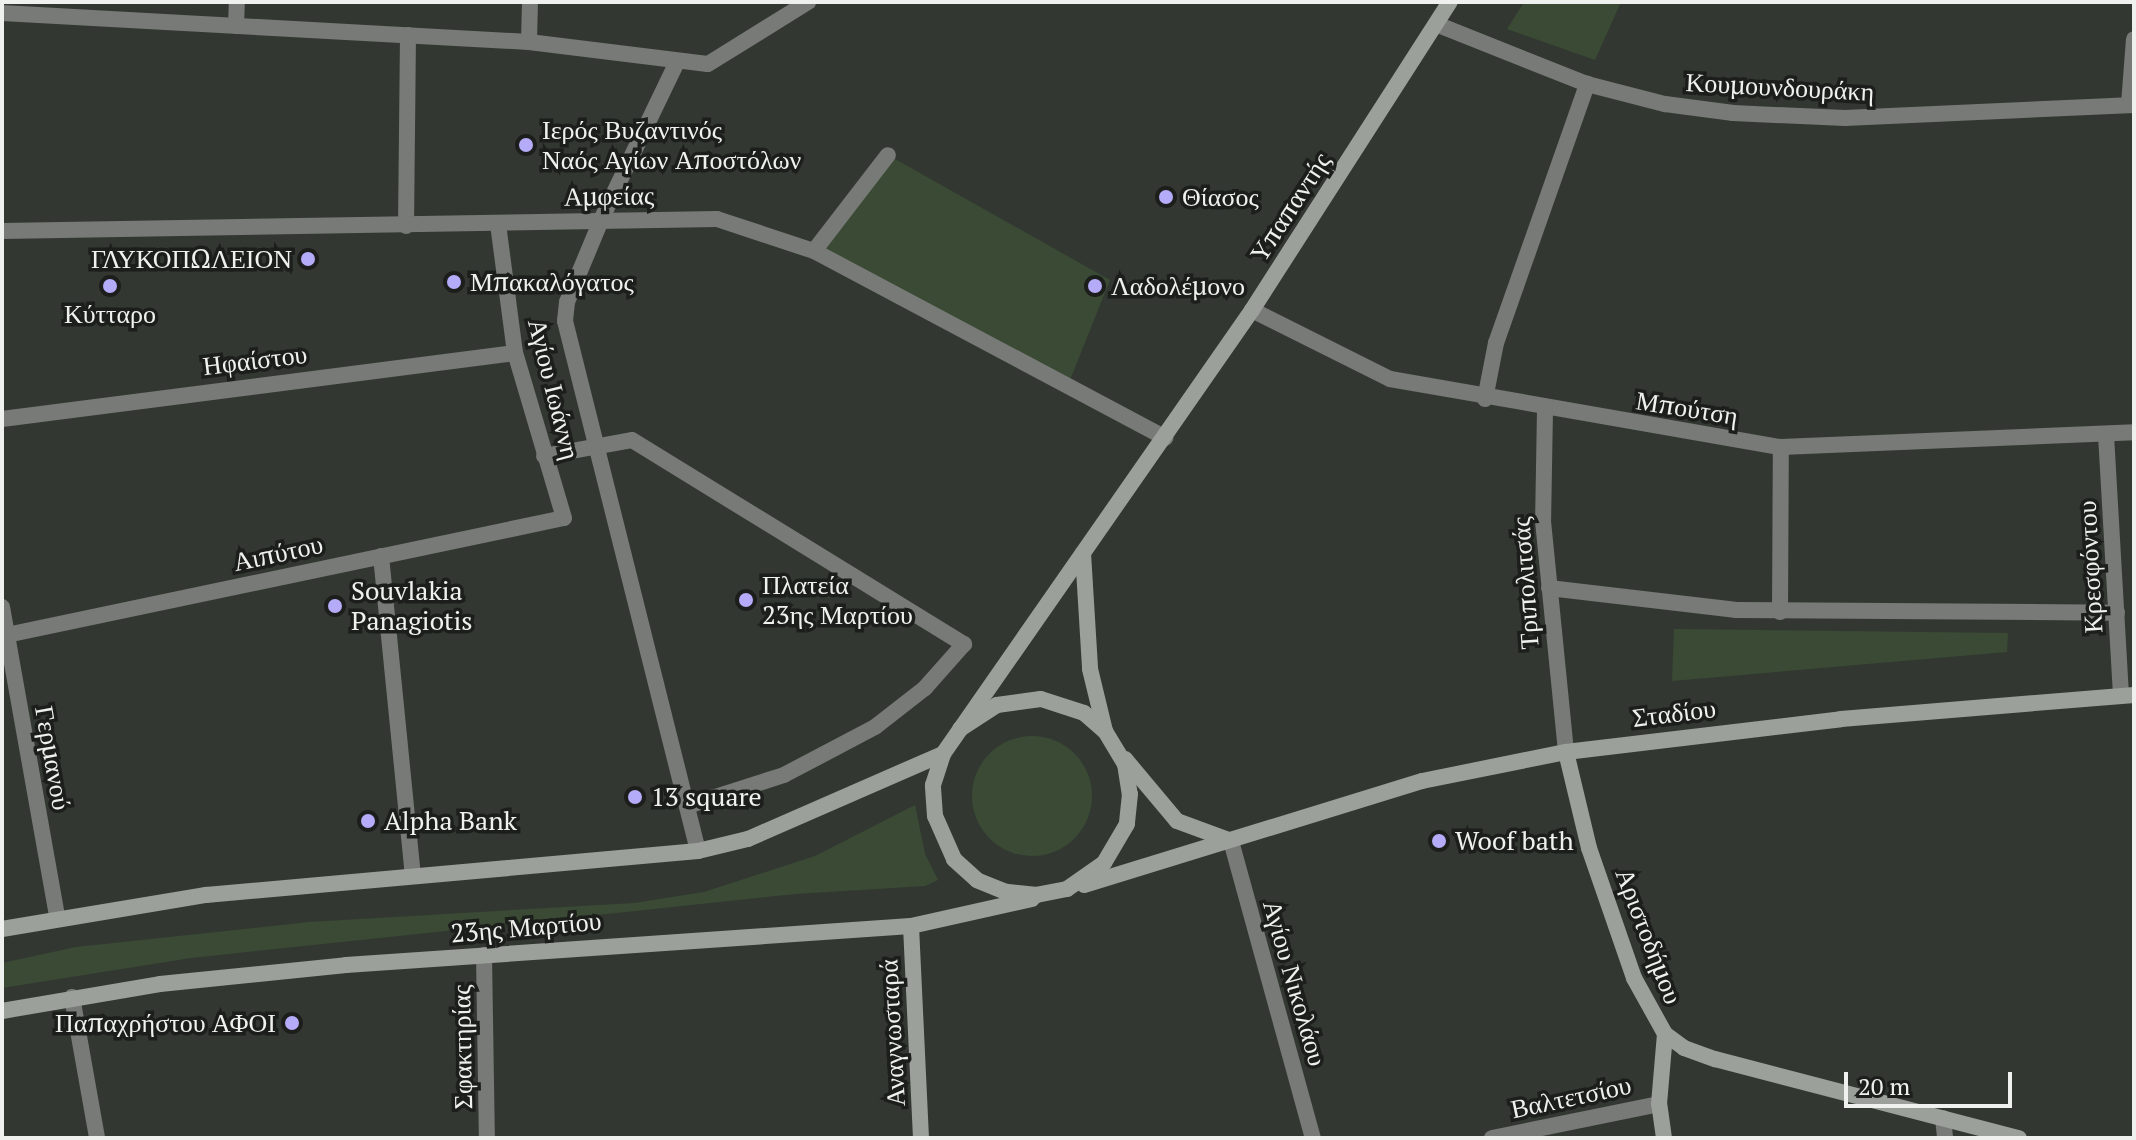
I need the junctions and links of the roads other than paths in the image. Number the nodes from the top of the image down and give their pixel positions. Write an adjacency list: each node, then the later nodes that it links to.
1 (237, 2): 7 (street)
2 (530, 2): 10 (street)
3 (808, 2): 11 (street)
4 (1447, 3): 6 (main road, Υπαπαντής)
5 (2, 13): 7 (street)
6 (1436, 24): 12 (street, Κουμουνδουράκη); 20 (main road, Υπαπαντής)
7 (236, 26): 8 (street)
8 (408, 35): 10 (street); 17 (street)
9 (2134, 39): 13 (street)
10 (529, 42): 11 (street)
11 (677, 62): 15 (street)
12 (1587, 84): 13 (street, Κουμουνδουράκη); 22 (street)
13 (2132, 105)
14 (888, 155): 19 (street)
15 (602, 218): 16 (street, Αμφείας); 19 (street, Αμφείας); 28 (street)
16 (498, 223): 17 (street, Αμφείας); 21 (street, Αγίου Ιωάννη)
17 (406, 226): 18 (street, Αμφείας)
18 (2, 231)
19 (814, 251): 27 (street, Αμφείας)
20 (1252, 310): 22 (street, Μπούτση); 27 (main road, Υπαπαντής)
21 (515, 353): 24 (street, Ηφαίστου); 30 (street, Αγίου Ιωάννη)
22 (1485, 399): 23 (street, Μπούτση)
23 (1545, 410): 29 (street, Μπούτση); 34 (street, Τριπολιτσάς)
24 (2, 419)
25 (2134, 432): 26 (street, Μπούτση)
26 (2106, 435): 29 (street, Μπούτση); 37 (street, Κρεσφόντου)
27 (1165, 438): 32 (main road, Υπαπαντής)
28 (595, 446): 30 (street); 45 (street); 45 (street)
29 (1781, 447): 36 (street)
30 (544, 456): 31 (street, Αγίου Ιωάννη)
31 (564, 518): 33 (street, Αιπύτου)
32 (1083, 553): 40 (main road, Υπαπαντής); 41 (main road)
33 (381, 556): 38 (street, Αιπύτου); 48 (street)
34 (1549, 588): 36 (street); 43 (street, Τριπολιτσάς)
35 (2, 607): 38 (street, Γερμανού)
36 (1780, 612): 37 (street)
37 (2117, 613): 39 (street, Κρεσφόντου)
38 (4, 635): 50 (street, Γερμανού)
39 (2128, 695): 43 (main road, Σταδίου)
40 (960, 729): 41 (main road); 44 (main road)
41 (1105, 731): 42 (main road)
42 (1119, 751): 46 (main road); 49 (main road)
43 (1566, 752): 46 (main road, Σταδίου); 56 (main road, Αριστοδήμου)
44 (943, 754): 47 (main road); 49 (main road)
45 (687, 806): 47 (street)
46 (1231, 841): 49 (main road, 23ης Μαρτίου); 62 (street, Αγίου Νικολάου)
47 (698, 851): 48 (main road)
48 (413, 875): 50 (main road)
49 (1060, 891): 51 (main road, 23ης Μαρτίου)
50 (57, 917): 52 (main road)
51 (911, 926): 53 (main road, 23ης Μαρτίου); 61 (main road, Αναγνωσταρά)
52 (2, 929)
53 (484, 955): 54 (main road, 23ης Μαρτίου); 60 (street, Σφακτηρίας)
54 (72, 997): 55 (main road, 23ης Μαρτίου); 59 (street)
55 (2, 1011)
56 (1665, 1034): 57 (main road, Αριστοδήμου); 58 (main road)
57 (1659, 1104): 63 (street, Βαλτετσίου); 64 (main road, Αριστοδήμου)
58 (1943, 1118): 65 (street); 66 (main road)
59 (97, 1138)
60 (487, 1138)
61 (921, 1138)
62 (1313, 1138)
63 (1492, 1138)
64 (1664, 1138)
65 (1945, 1138)
66 (2019, 1138)

